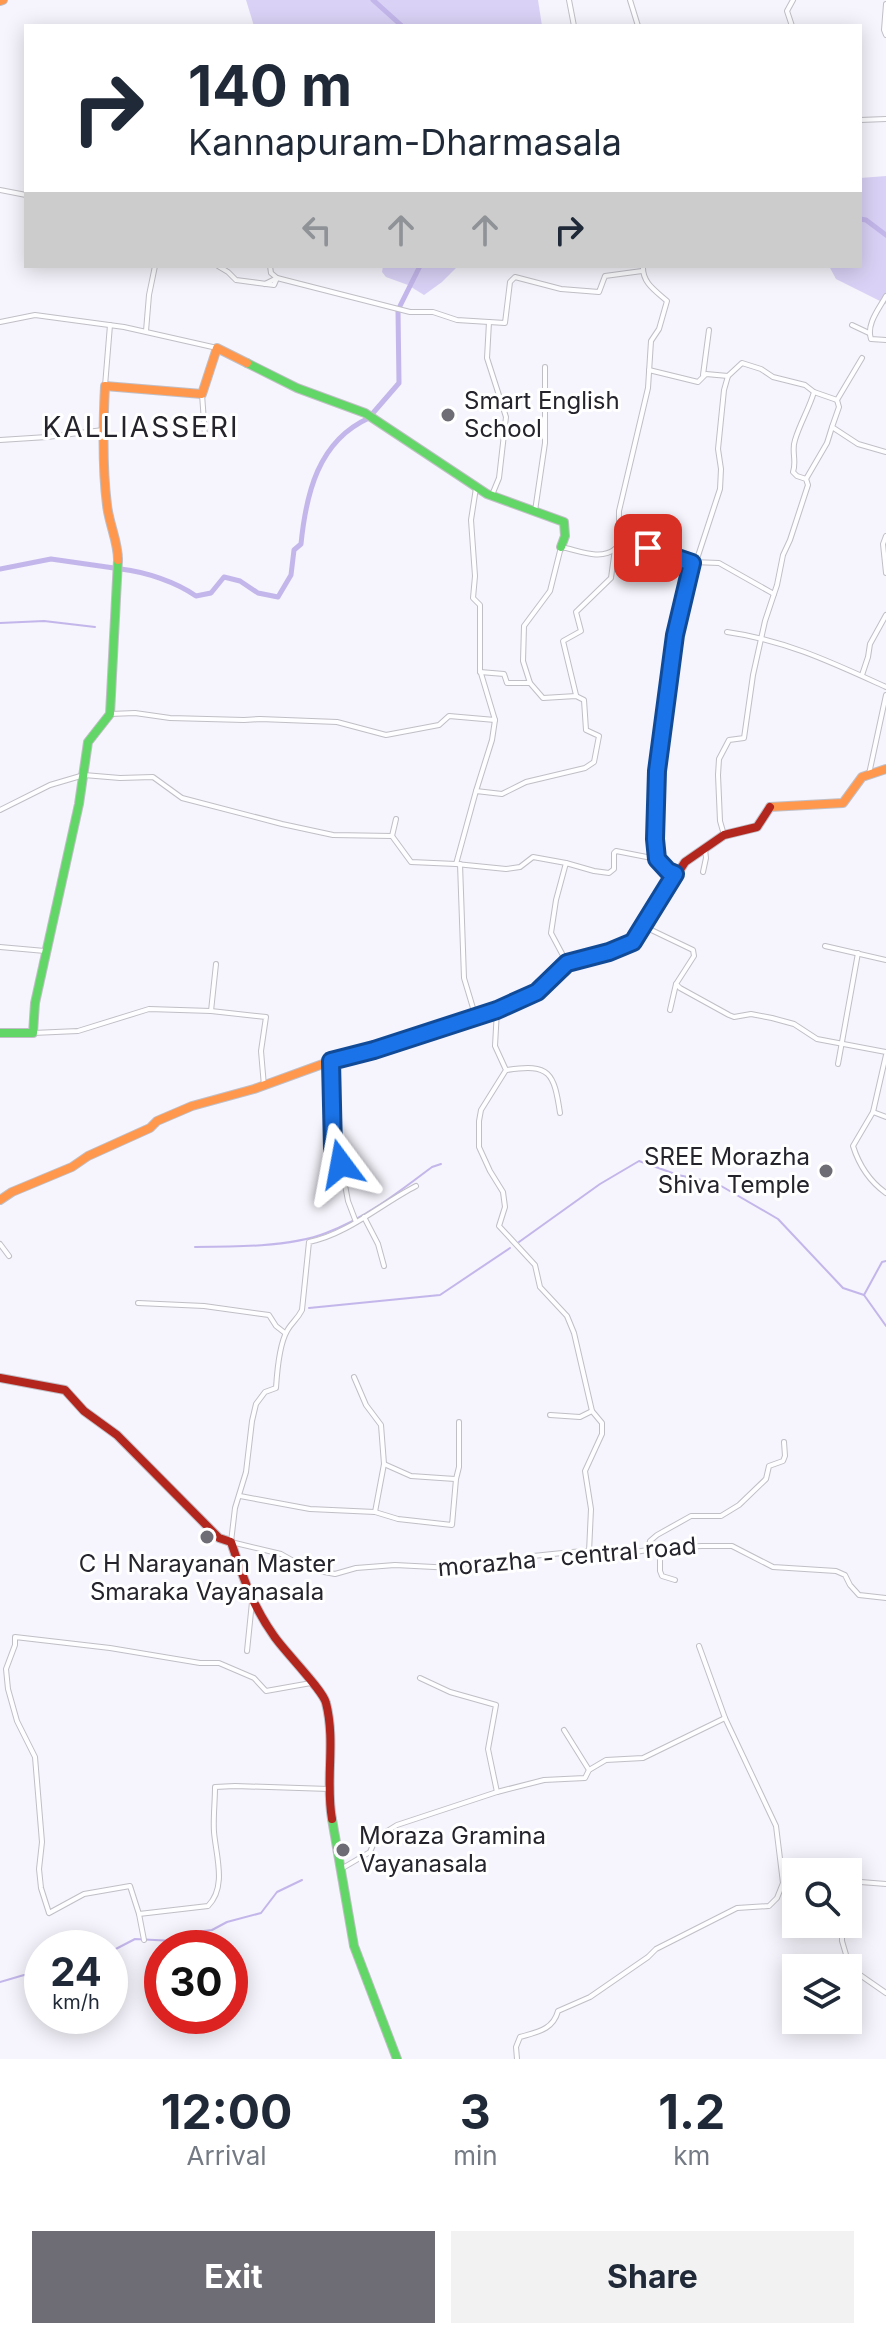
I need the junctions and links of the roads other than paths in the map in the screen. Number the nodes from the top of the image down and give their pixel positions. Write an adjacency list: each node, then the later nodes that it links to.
1 (569, 0): 5 (street)
2 (630, 0): 6 (street)
3 (793, 0): 7 (street)
4 (886, 4): 8 (street)
5 (574, 24)
6 (637, 24)
7 (791, 24)
8 (886, 35)
9 (886, 119): 10 (street)
10 (862, 120)
11 (0, 190): 12 (street)
12 (24, 195)
13 (155, 268): 24 (street)
14 (221, 268): 17 (street)
15 (270, 268): 17 (street)
16 (643, 268): 20 (street); 30 (street)
17 (277, 278): 20 (street)
18 (886, 296): 25 (street)
19 (0, 322): 21 (street)
20 (489, 322): 44 (street)
21 (110, 325): 24 (street); 33 (street)
22 (852, 325): 25 (street)
23 (709, 330): 32 (street)
24 (146, 332): 27 (street)
25 (869, 333): 26 (street)
26 (886, 340)
27 (217, 348): 35 (main road); 43 (main road)
28 (862, 358): 36 (street)
29 (545, 367): 45 (street)
30 (649, 370): 32 (street); 47 (street)
31 (728, 376): 32 (street); 34 (street); 50 (street)
32 (702, 377)
33 (105, 386): 35 (main road); 38 (main road)
34 (814, 392): 36 (street); 42 (street)
35 (202, 394): 39 (street)
36 (837, 400): 37 (street)
37 (832, 427): 41 (street); 42 (street)
38 (103, 430): 40 (street); 62 (main road)
39 (205, 436)
40 (0, 440)
41 (886, 452)
42 (806, 479): 52 (street)
43 (476, 486): 44 (main road); 56 (street)
44 (492, 495): 45 (main road)
45 (535, 511): 48 (main road)
46 (886, 536): 51 (street)
47 (626, 541): 49 (street); 50 (street)
48 (561, 547): 49 (street); 58 (street)
49 (615, 549): 61 (street)
50 (694, 562): 52 (street); 73 (street)
51 (886, 573)
52 (774, 594): 55 (street)
53 (886, 615): 57 (street)
54 (727, 632): 55 (street)
55 (762, 637): 57 (street); 70 (street)
56 (480, 672): 58 (street); 63 (street)
57 (861, 676): 59 (street)
58 (530, 683): 61 (street)
59 (886, 687)
60 (886, 695): 65 (street)
61 (576, 696): 67 (street)
62 (110, 714): 63 (street); 66 (main road)
63 (495, 720): 67 (street)
64 (886, 769): 65 (main road)
65 (869, 774): 70 (main road)
66 (84, 775): 68 (street); 71 (street); 81 (main road)
67 (476, 791): 75 (street)
68 (0, 810)
69 (396, 819): 71 (street)
70 (724, 835): 72 (main road)
71 (392, 836): 75 (street)
72 (705, 849): 76 (street); 77 (main road)
73 (657, 859): 74 (street); 77 (street)
74 (566, 863): 75 (street); 84 (street)
75 (458, 864): 90 (street)
76 (703, 872)
77 (675, 874): 78 (main road)
78 (643, 926): 84 (main road); 86 (street)
79 (825, 946): 82 (street)
80 (0, 947): 81 (street)
81 (45, 951): 92 (main road)
82 (858, 953): 83 (street); 93 (street)
83 (886, 960)
84 (567, 963): 87 (main road)
85 (216, 964): 89 (street)
86 (676, 984): 88 (street); 93 (street)
87 (497, 1010): 90 (main road); 97 (street)
88 (670, 1010)
89 (211, 1011): 92 (street); 98 (street)
90 (476, 1018): 95 (main road)
91 (0, 1033): 92 (main road)
92 (33, 1033)
93 (841, 1044): 94 (street); 96 (street)
94 (886, 1053): 99 (street)
95 (331, 1061): 98 (main road); 106 (street)
96 (838, 1064)
97 (506, 1070): 100 (street); 114 (street)
98 (264, 1086): 104 (main road)
99 (873, 1112): 101 (street); 103 (street)
100 (560, 1113)
101 (886, 1117)
102 (416, 1186): 105 (street)
103 (886, 1193)
104 (0, 1200)
105 (364, 1217): 106 (street); 109 (street)
106 (355, 1219): 111 (street)
107 (0, 1244): 108 (street)
108 (9, 1256)
109 (384, 1266)
110 (138, 1303): 111 (street)
111 (285, 1333): 120 (street)
112 (354, 1377): 118 (street)
113 (0, 1378): 122 (main road)
114 (592, 1411): 115 (street); 125 (street)
115 (550, 1415)
116 (459, 1422): 119 (street)
117 (784, 1442): 124 (street)
118 (384, 1464): 119 (street); 121 (street)
119 (456, 1479): 121 (street)
120 (240, 1496): 121 (street); 122 (street)
121 (375, 1512)
122 (231, 1542): 125 (street, morazha - central road); 128 (main road)
123 (660, 1548): 124 (street, morazha - central road); 126 (street); 127 (street, morazha - central road)
124 (648, 1550): 125 (street, morazha - central road)
125 (589, 1552)
126 (675, 1580)
127 (886, 1598)
128 (252, 1602): 130 (street); 134 (main road)
129 (699, 1646): 135 (street)
130 (247, 1651)
131 (0, 1675): 132 (street)
132 (7, 1675): 134 (street); 145 (street)
133 (420, 1678): 139 (street)
134 (311, 1683): 138 (main road)
135 (725, 1718): 137 (street); 141 (street)
136 (564, 1730): 137 (street)
137 (589, 1770): 139 (street)
138 (329, 1789): 140 (main road); 145 (street)
139 (497, 1792): 140 (street)
140 (340, 1869): 149 (main road)
141 (782, 1875)
142 (862, 1882): 143 (street)
143 (886, 1884)
144 (782, 1886): 150 (street)
145 (139, 1914): 147 (street)
146 (843, 1938): 148 (street)
147 (144, 1940)
148 (886, 1993)
149 (397, 2059)
150 (517, 2059)

